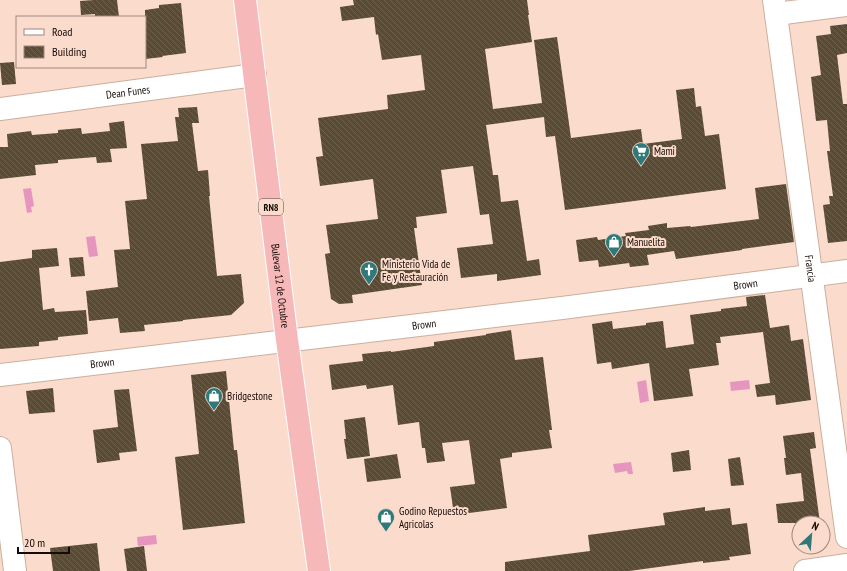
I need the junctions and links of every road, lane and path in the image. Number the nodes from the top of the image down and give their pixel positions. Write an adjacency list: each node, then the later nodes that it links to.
1 (245, 0): 4 (highway, Bulevar 12 de Octubre / RN8)
2 (847, 5): 3 (street)
3 (775, 7): 7 (street, Francia)
4 (255, 75): 5 (street, Dean Funes); 8 (highway, Bulevar 12 de Octubre / RN8)
5 (0, 109)
6 (847, 271): 7 (street, Brown)
7 (812, 275): 8 (street, Brown); 11 (street, Francia)
8 (288, 340): 9 (street, Brown); 14 (highway, Bulevar 12 de Octubre / RN8)
9 (0, 375)
10 (0, 448): 13 (street)
11 (847, 537)
12 (847, 566): 15 (street)
13 (15, 571)
14 (319, 571)
15 (805, 571)

